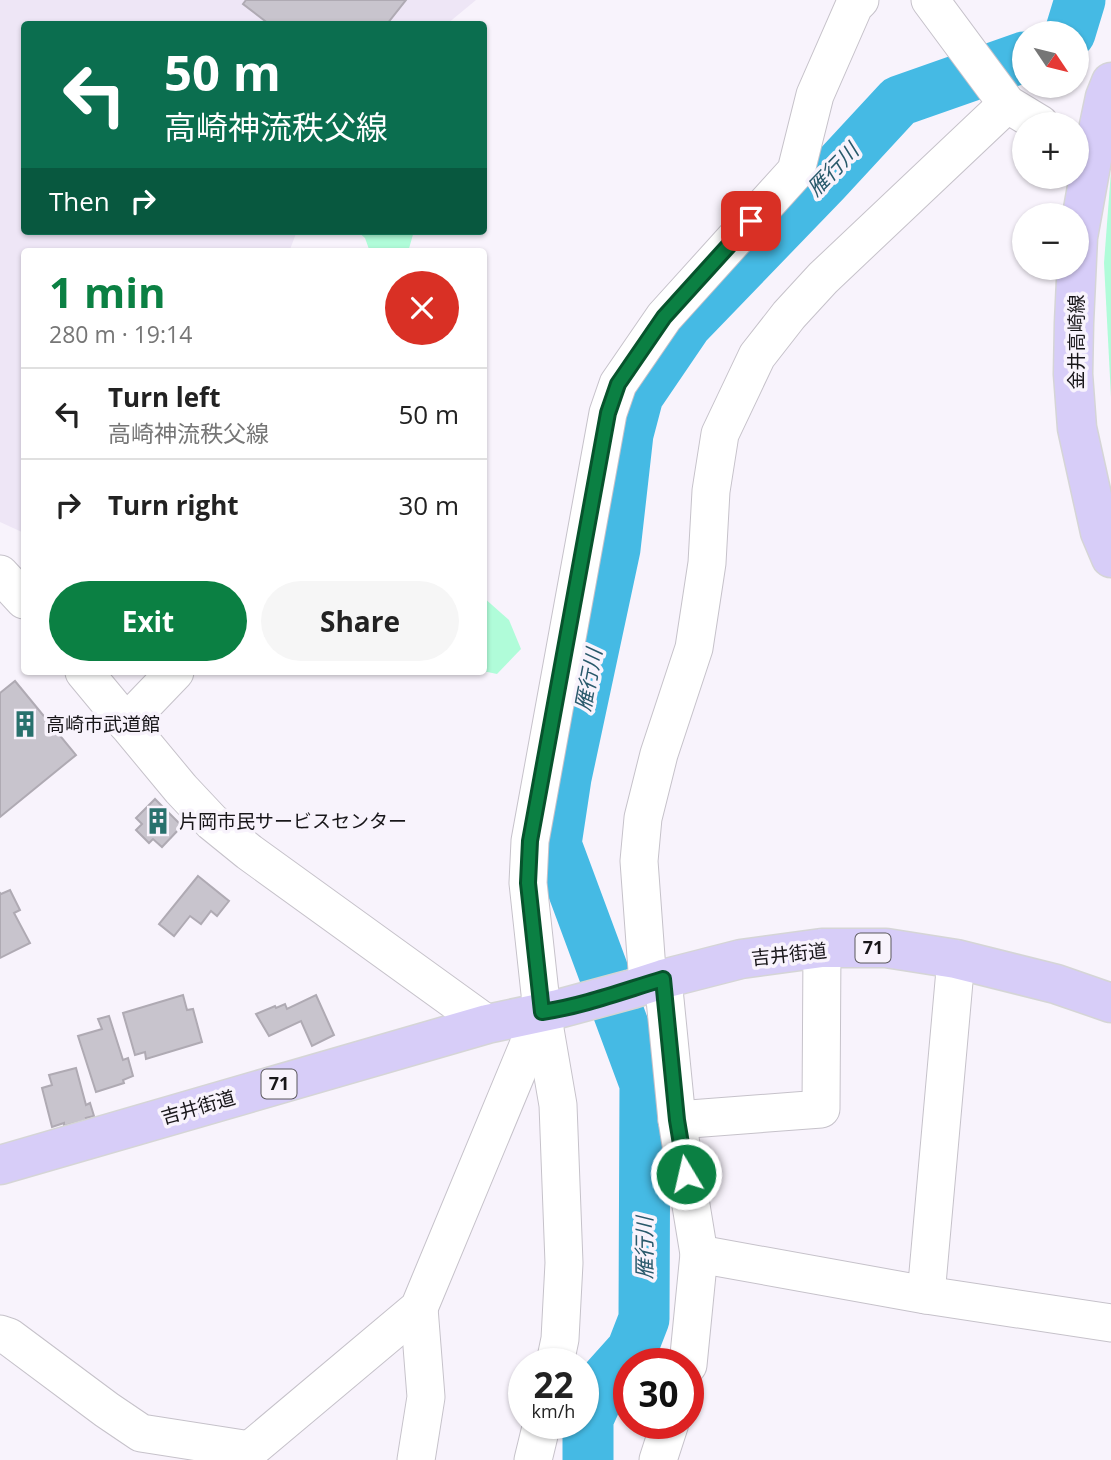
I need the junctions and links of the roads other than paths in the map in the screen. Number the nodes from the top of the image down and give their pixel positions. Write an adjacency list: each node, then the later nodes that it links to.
1 (859, 0): 18 (street)
2 (938, 13): 4 (street)
3 (1111, 82): 6 (main road, 金井高崎線)
4 (1000, 96): 5 (street); 16 (street)
5 (1023, 112)
6 (1089, 137)
7 (1081, 189): 8 (main road, 金井高崎線)
8 (1111, 558)
9 (0, 574): 10 (street)
10 (21, 597)
11 (87, 675): 13 (street)
12 (172, 675): 13 (street)
13 (127, 723): 19 (street)
14 (822, 948): 15 (main road, 吉井街道 / 71); 16 (main road, 吉井街道 / 71); 20 (street)
15 (956, 959): 17 (main road, 吉井街道 / 71); 23 (street)
16 (648, 984): 18 (main road, 71); 20 (street)
17 (1111, 1003)
18 (550, 1011): 19 (main road, 吉井街道 / 71); 24 (street); 27 (street)
19 (487, 1024): 21 (main road, 吉井街道 / 71)
20 (677, 1120): 22 (street)
21 (0, 1164)
22 (699, 1254): 23 (street); 28 (street)
23 (926, 1295): 25 (street)
24 (419, 1308): 31 (street); 32 (street)
25 (1111, 1323)
26 (0, 1334): 31 (street)
27 (558, 1348)
28 (690, 1348)
29 (538, 1439): 33 (street)
30 (665, 1439): 34 (street)
31 (244, 1455)
32 (416, 1460)
33 (533, 1460)
34 (658, 1460)

